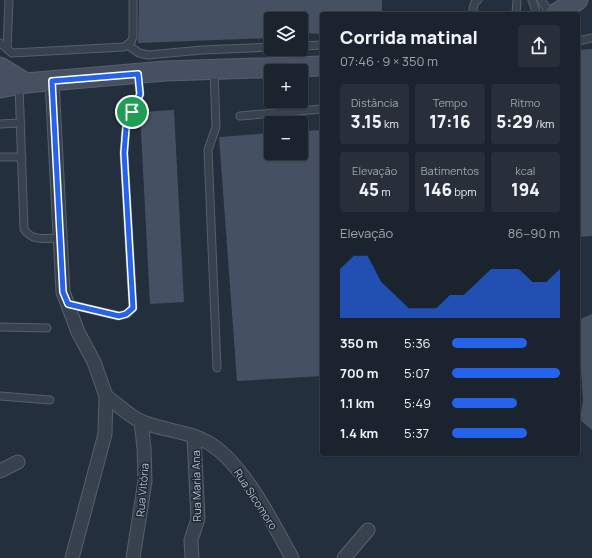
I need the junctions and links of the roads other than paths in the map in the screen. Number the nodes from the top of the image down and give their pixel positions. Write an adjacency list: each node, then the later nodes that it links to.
1 (9, 0): 20 (lane)
2 (133, 0): 16 (lane)
3 (478, 0): 8 (lane)
4 (515, 0): 9 (lane)
5 (532, 0): 10 (lane)
6 (541, 0): 11 (lane)
7 (578, 0): 12 (main road)
8 (473, 12)
9 (516, 12)
10 (536, 12)
11 (549, 12)
12 (559, 12)
13 (592, 38): 14 (lane)
14 (580, 41)
15 (0, 43): 20 (lane)
16 (128, 45): 19 (lane); 20 (lane)
17 (320, 45): 18 (lane)
18 (308, 46)
19 (264, 47)
20 (3, 58): 25 (main road)
21 (320, 66): 22 (main road)
22 (214, 70): 23 (main road); 37 (lane)
23 (138, 74): 24 (main road); 34 (lane)
24 (52, 81): 25 (main road); 33 (street)
25 (23, 84): 26 (main road); 29 (lane)
26 (0, 88)
27 (320, 109): 28 (lane)
28 (240, 116)
29 (21, 123): 30 (lane); 32 (lane)
30 (0, 124)
31 (0, 157): 32 (lane)
32 (22, 157): 33 (lane)
33 (60, 238): 34 (street)
34 (68, 304): 39 (street)
35 (0, 327): 36 (lane)
36 (47, 328)
37 (217, 368)
38 (0, 396): 40 (lane)
39 (106, 396): 41 (street, Rua Sicomoro); 46 (street)
40 (50, 400)
41 (141, 421): 42 (street, Rua Sicomoro); 47 (street, Rua Vitória)
42 (194, 437): 48 (street, Rua Maria Ana); 49 (street, Rua Sicomoro)
43 (18, 462): 44 (street)
44 (0, 470)
45 (368, 530): 50 (street)
46 (72, 558)
47 (133, 558)
48 (192, 558)
49 (292, 558)
50 (344, 558)

